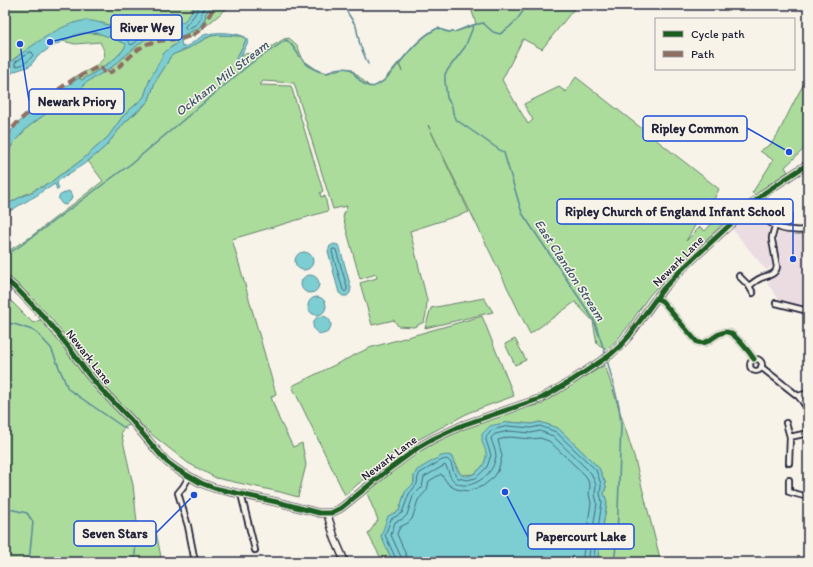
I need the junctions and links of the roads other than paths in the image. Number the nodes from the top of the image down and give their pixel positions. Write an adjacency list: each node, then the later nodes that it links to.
1 (808, 164): 2 (main road, Newark Lane)
2 (751, 205): 3 (street); 11 (main road, Newark Lane)
3 (775, 226): 4 (street); 6 (street)
4 (808, 230)
5 (740, 276): 9 (street)
6 (761, 278): 8 (street); 9 (street)
7 (5, 280): 23 (main road, Newark Lane)
8 (765, 282)
9 (749, 286): 10 (street)
10 (753, 293)
11 (656, 298): 14 (street); 27 (main road, Newark Lane)
12 (776, 303): 13 (street)
13 (808, 311)
14 (754, 359): 15 (street); 15 (street)
15 (761, 367): 17 (street)
16 (808, 393): 17 (street)
17 (798, 396): 18 (street)
18 (808, 411)
19 (786, 423): 21 (street)
20 (808, 433): 21 (street)
21 (790, 437): 22 (street)
22 (789, 463)
23 (189, 477): 25 (main road, Newark Lane); 29 (street)
24 (789, 480): 26 (street)
25 (241, 494): 27 (main road, Newark Lane); 28 (street)
26 (808, 497)
27 (327, 513): 30 (main road)
28 (254, 550)
29 (195, 562)
30 (345, 562)

